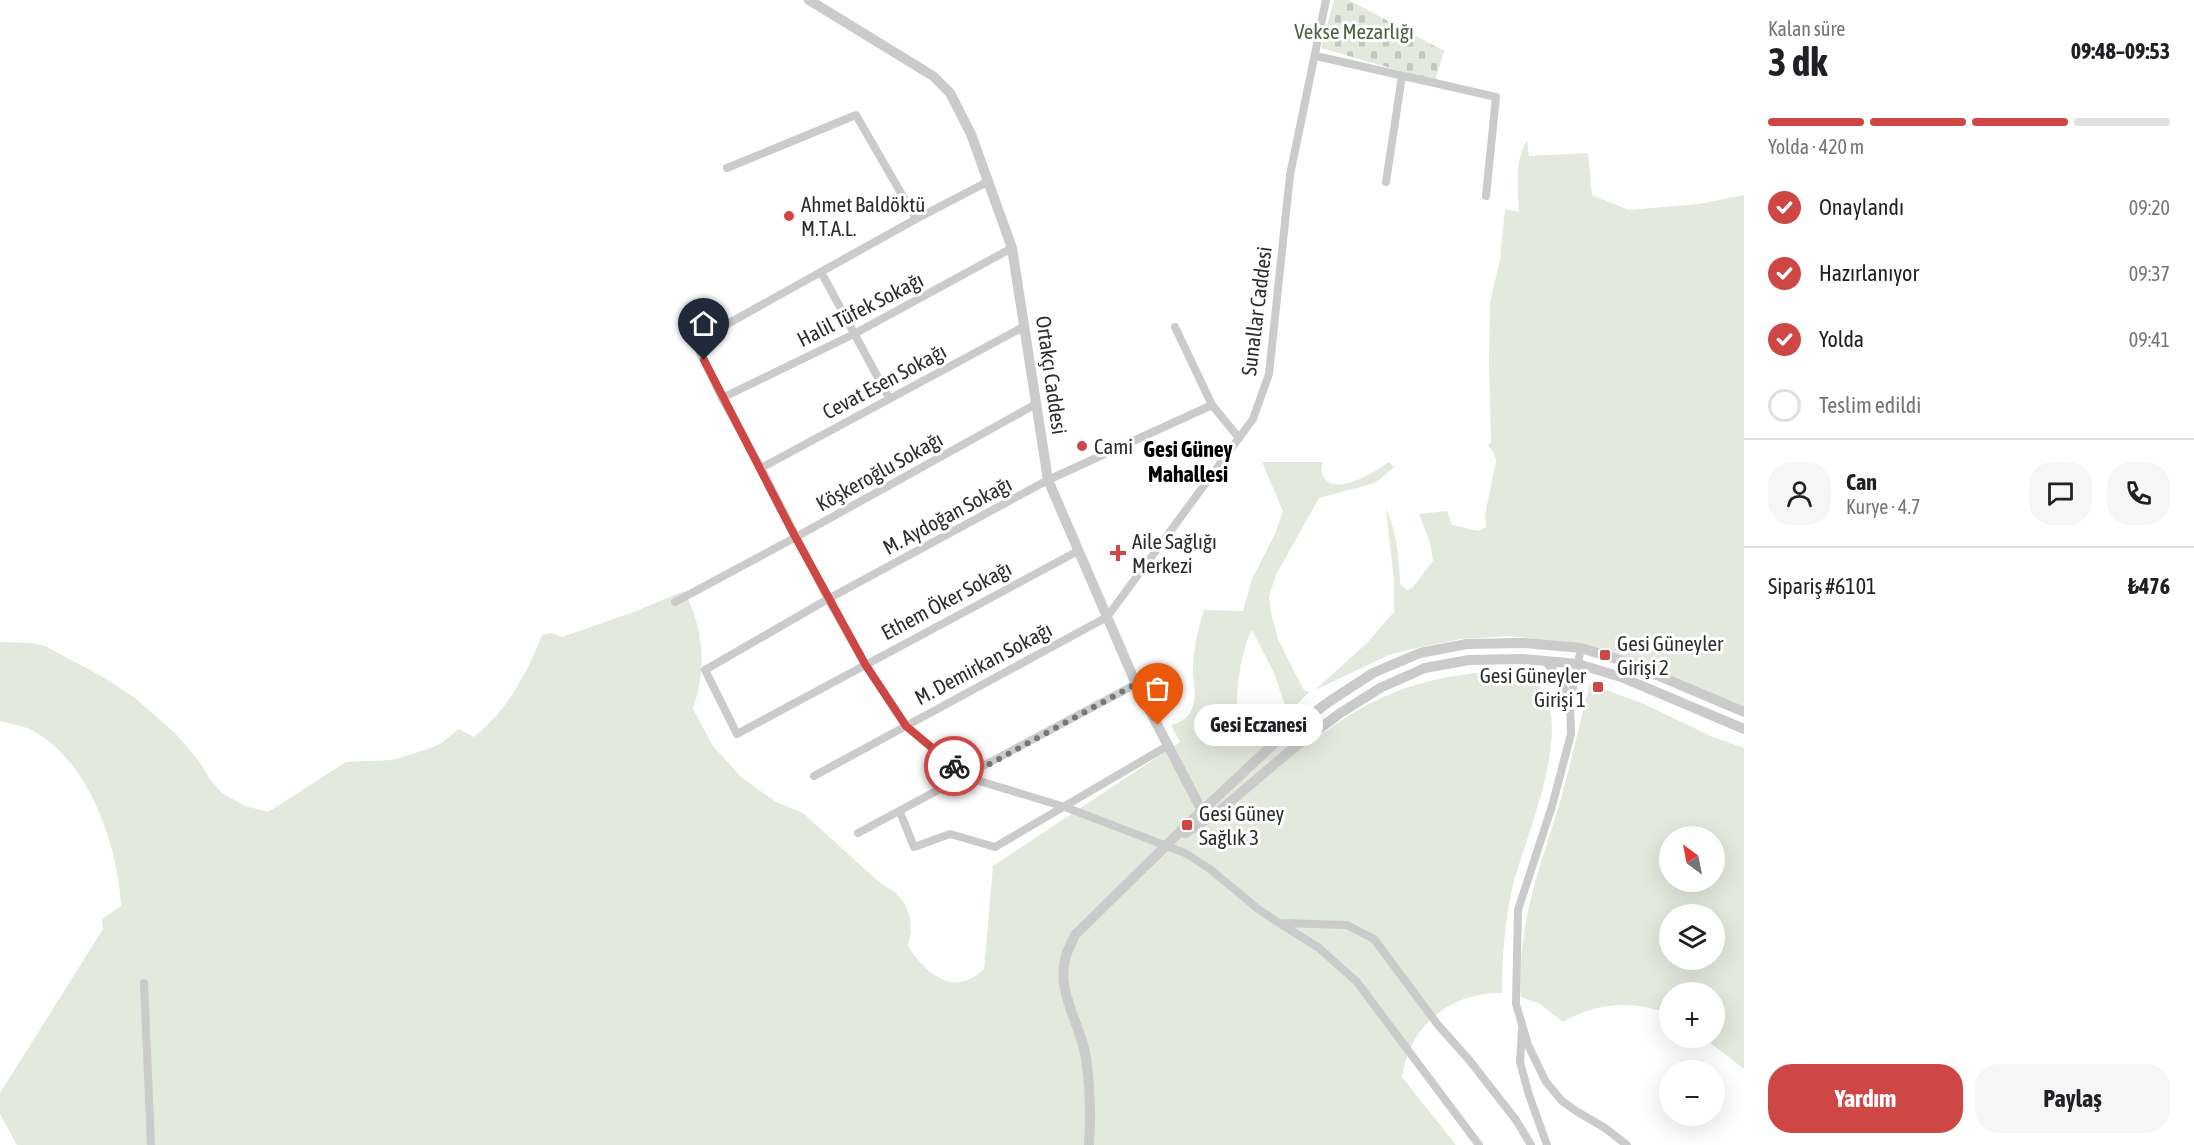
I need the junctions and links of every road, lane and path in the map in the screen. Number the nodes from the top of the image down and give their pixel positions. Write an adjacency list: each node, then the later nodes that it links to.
1 (809, 0): 6 (street, Ortakçı Caddesi)
2 (1326, 0): 3 (street, Sunallar Caddesi)
3 (1316, 56): 4 (street); 19 (street, Sunallar Caddesi)
4 (1402, 76): 7 (street); 8 (street)
5 (727, 168): 9 (street)
6 (989, 182): 9 (street); 10 (street, Ortakçı Caddesi)
7 (1386, 182)
8 (1486, 196)
9 (916, 219): 11 (street)
10 (1012, 248): 12 (street, Ortakçı Caddesi); 14 (street, Halil Tüfek Sokağı)
11 (821, 272): 14 (street); 15 (street)
12 (1025, 326): 16 (street, Cevat Esen Sokağı); 17 (street, Ortakçı Caddesi)
13 (1175, 327): 18 (street)
14 (854, 334): 15 (street, Halil Tüfek Sokağı); 16 (street)
15 (722, 398): 20 (street)
16 (889, 398): 20 (street, Cevat Esen Sokağı)
17 (1036, 404): 21 (street, Ortakçı Caddesi); 22 (street, Köşkeroğlu Sokağı)
18 (1212, 405): 19 (street); 21 (street, M. Aydoğan Sokağı)
19 (1239, 438): 26 (street, Sunallar Caddesi)
20 (761, 468): 22 (street)
21 (1048, 480): 23 (street, Ortakçı Caddesi); 24 (street, M. Aydoğan Sokağı)
22 (796, 537): 24 (street); 25 (street, Köşkeroğlu Sokağı)
23 (1078, 551): 26 (street, Ortakçı Caddesi); 29 (street, Ethem Öker Sokağı)
24 (828, 599): 29 (street); 36 (street, M. Aydoğan Sokağı)
25 (675, 602)
26 (1107, 617): 31 (street, Ortakçı Caddesi); 34 (street, M. Demirkan Sokağı)
27 (1581, 648): 30 (street); 33 (street); 41 (street)
28 (1545, 661): 30 (street); 32 (street); 44 (street)
29 (865, 664): 34 (street); 36 (street, Ethem Öker Sokağı)
30 (1578, 664): 32 (street); 35 (street)
31 (1136, 684): 37 (street, Ortakçı Caddesi); 39 (street)
32 (1570, 703): 47 (street)
33 (1744, 712)
34 (906, 726): 38 (street, M. Demirkan Sokağı); 39 (street)
35 (1744, 729)
36 (738, 734)
37 (1169, 745): 40 (street); 41 (street, Ortakçı Caddesi)
38 (814, 776)
39 (966, 777): 40 (street); 42 (street)
40 (1065, 807): 42 (street); 44 (street)
41 (1203, 811): 44 (street)
42 (900, 812): 43 (street)
43 (858, 833)
44 (1167, 844): 45 (street); 49 (street)
45 (1279, 923): 50 (street); 51 (street)
46 (144, 983): 48 (street)
47 (1522, 1020): 52 (street); 53 (street)
48 (151, 1145)
49 (1089, 1145)
50 (1479, 1145)
51 (1531, 1145)
52 (1547, 1145)
53 (1627, 1145)

